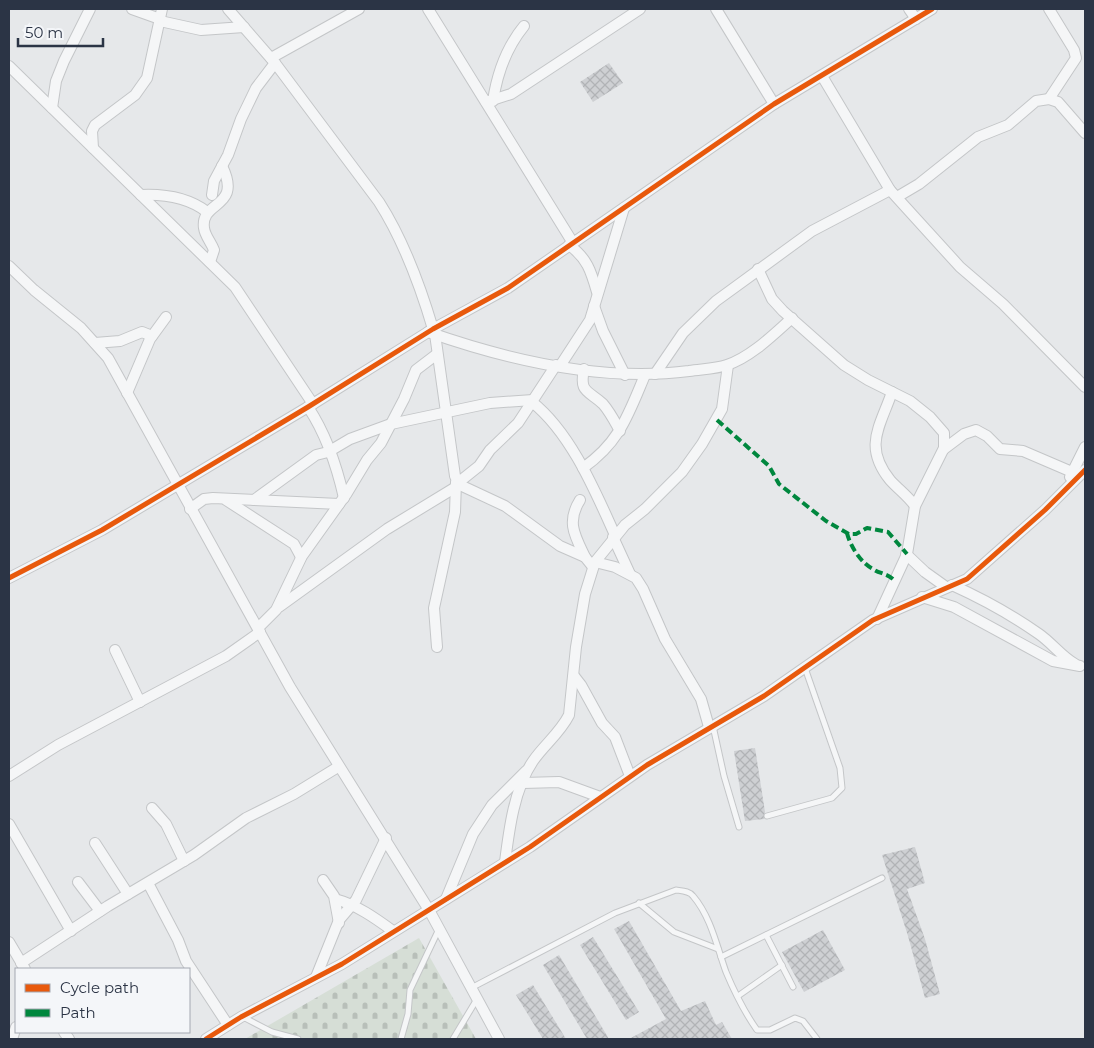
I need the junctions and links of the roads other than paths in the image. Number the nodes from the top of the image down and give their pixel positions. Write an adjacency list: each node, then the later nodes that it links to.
1 (90, 9): 23 (street)
2 (132, 9): 11 (street)
3 (228, 9): 14 (street)
4 (359, 9): 16 (street)
5 (428, 9): 21 (street)
6 (640, 9): 21 (street)
7 (716, 9): 22 (street)
8 (909, 9): 12 (street)
9 (932, 9): 12 (street)
10 (1049, 9): 15 (street)
11 (161, 16): 14 (street); 25 (street)
12 (916, 19): 19 (street)
13 (524, 26): 21 (street)
14 (244, 27): 16 (street)
15 (1076, 53): 17 (street); 20 (street)
16 (273, 61): 26 (street); 40 (street)
17 (1085, 65)
18 (9, 66): 23 (street)
19 (822, 76): 22 (street); 27 (street)
20 (1050, 99): 24 (street); 27 (street)
21 (489, 101): 32 (street)
22 (774, 104): 30 (street)
23 (52, 108): 25 (street)
24 (1085, 134)
25 (93, 148): 28 (street)
26 (222, 166): 29 (street); 31 (street)
27 (894, 194): 34 (street); 49 (street)
28 (141, 195): 31 (street); 33 (street)
29 (212, 195)
30 (624, 208): 32 (street); 36 (street)
31 (207, 212): 33 (street)
32 (571, 244): 36 (street); 40 (street)
33 (210, 262): 53 (street)
34 (758, 269): 39 (street); 48 (street)
35 (10, 270): 42 (street)
36 (597, 292): 37 (street)
37 (594, 306): 44 (street); 47 (street)
38 (166, 317): 41 (street)
39 (792, 318): 45 (street); 50 (street)
40 (432, 332): 43 (street); 44 (street); 53 (street)
41 (152, 336): 42 (street); 51 (street)
42 (95, 343): 51 (street)
43 (437, 354): 54 (street); 55 (street)
44 (558, 365): 46 (street); 52 (street)
45 (728, 365): 48 (street); 72 (street)
46 (584, 369): 47 (street); 56 (street)
47 (625, 375): 48 (street)
48 (650, 375): 56 (street)
49 (1085, 387)
50 (892, 392): 58 (street); 70 (street)
51 (127, 393): 64 (street)
52 (533, 402): 54 (street); 60 (street); 63 (street)
53 (311, 406): 59 (street); 64 (street)
54 (446, 414): 55 (street); 63 (street)
55 (391, 424): 59 (street); 69 (street)
56 (620, 431): 60 (street)
57 (1085, 447): 62 (street)
58 (944, 449): 62 (street); 70 (street)
59 (330, 451): 67 (street); 69 (street)
60 (583, 468): 72 (street)
61 (1085, 470): 65 (street)
62 (1072, 472): 65 (street)
63 (457, 483): 75 (street); 81 (street); 84 (street)
64 (178, 485): 71 (street); 78 (street)
65 (1067, 488): 79 (street)
66 (224, 499): 67 (street); 71 (street); 74 (street)
67 (254, 500): 69 (street)
68 (580, 500): 75 (street)
69 (342, 501): 74 (street)
70 (915, 506): 73 (street)
71 (190, 509): 83 (street)
72 (614, 536): 76 (street); 77 (street)
73 (906, 554): 79 (street); 82 (street)
74 (301, 557): 81 (street)
75 (584, 557): 76 (street)
76 (594, 564): 77 (street); 88 (street)
77 (630, 574): 90 (street)
78 (9, 577)
79 (949, 586): 80 (street); 86 (street)
80 (922, 597): 82 (street); 86 (street)
81 (278, 608): 83 (street)
82 (876, 619): 87 (street)
83 (259, 630): 89 (street); 91 (street)
84 (437, 647)
85 (115, 650): 89 (street)
86 (1083, 667)
87 (805, 668): 90 (street); 98 (lane)
88 (574, 676): 92 (street); 94 (street)
89 (140, 702): 93 (street)
90 (711, 726): 94 (street); 100 (lane)
91 (338, 767): 101 (street); 103 (street)
92 (530, 767): 95 (street); 111 (street)
93 (9, 776)
94 (630, 776): 96 (street)
95 (523, 784): 96 (street); 104 (street)
96 (600, 797): 104 (street)
97 (152, 808): 103 (street)
98 (767, 816)
99 (9, 824): 118 (street)
100 (739, 828)
101 (386, 838): 113 (street); 114 (street)
102 (95, 843): 109 (street)
103 (184, 861): 108 (street)
104 (505, 862): 111 (street)
105 (882, 878): 120 (lane)
106 (323, 880): 110 (street)
107 (78, 882): 115 (street)
108 (148, 883): 109 (street); 132 (street)
109 (128, 894): 115 (street)
110 (335, 899): 113 (street); 116 (street)
111 (446, 899): 114 (street)
112 (639, 903): 122 (lane); 122 (lane); 128 (lane)
113 (353, 905): 116 (street); 119 (street)
114 (429, 910): 117 (street); 119 (street)
115 (100, 912): 118 (street)
116 (338, 923): 126 (street)
117 (439, 928): 128 (street); 135 (lane)
118 (71, 931): 125 (street)
119 (393, 931): 126 (street)
120 (766, 935): 123 (lane); 124 (lane)
121 (9, 942): 125 (street)
122 (718, 949): 123 (lane)
123 (721, 957): 129 (lane)
124 (782, 965): 127 (lane); 129 (lane)
125 (23, 966)
126 (316, 977): 131 (street)
127 (793, 987)
128 (471, 988): 130 (street)
129 (738, 996): 138 (lane)
130 (477, 999): 136 (lane); 137 (street)
131 (241, 1017): 132 (street); 134 (lane)
132 (228, 1025): 133 (street)
133 (206, 1039)
134 (298, 1039)
135 (401, 1039)
136 (453, 1039)
137 (499, 1039)
138 (817, 1039)

